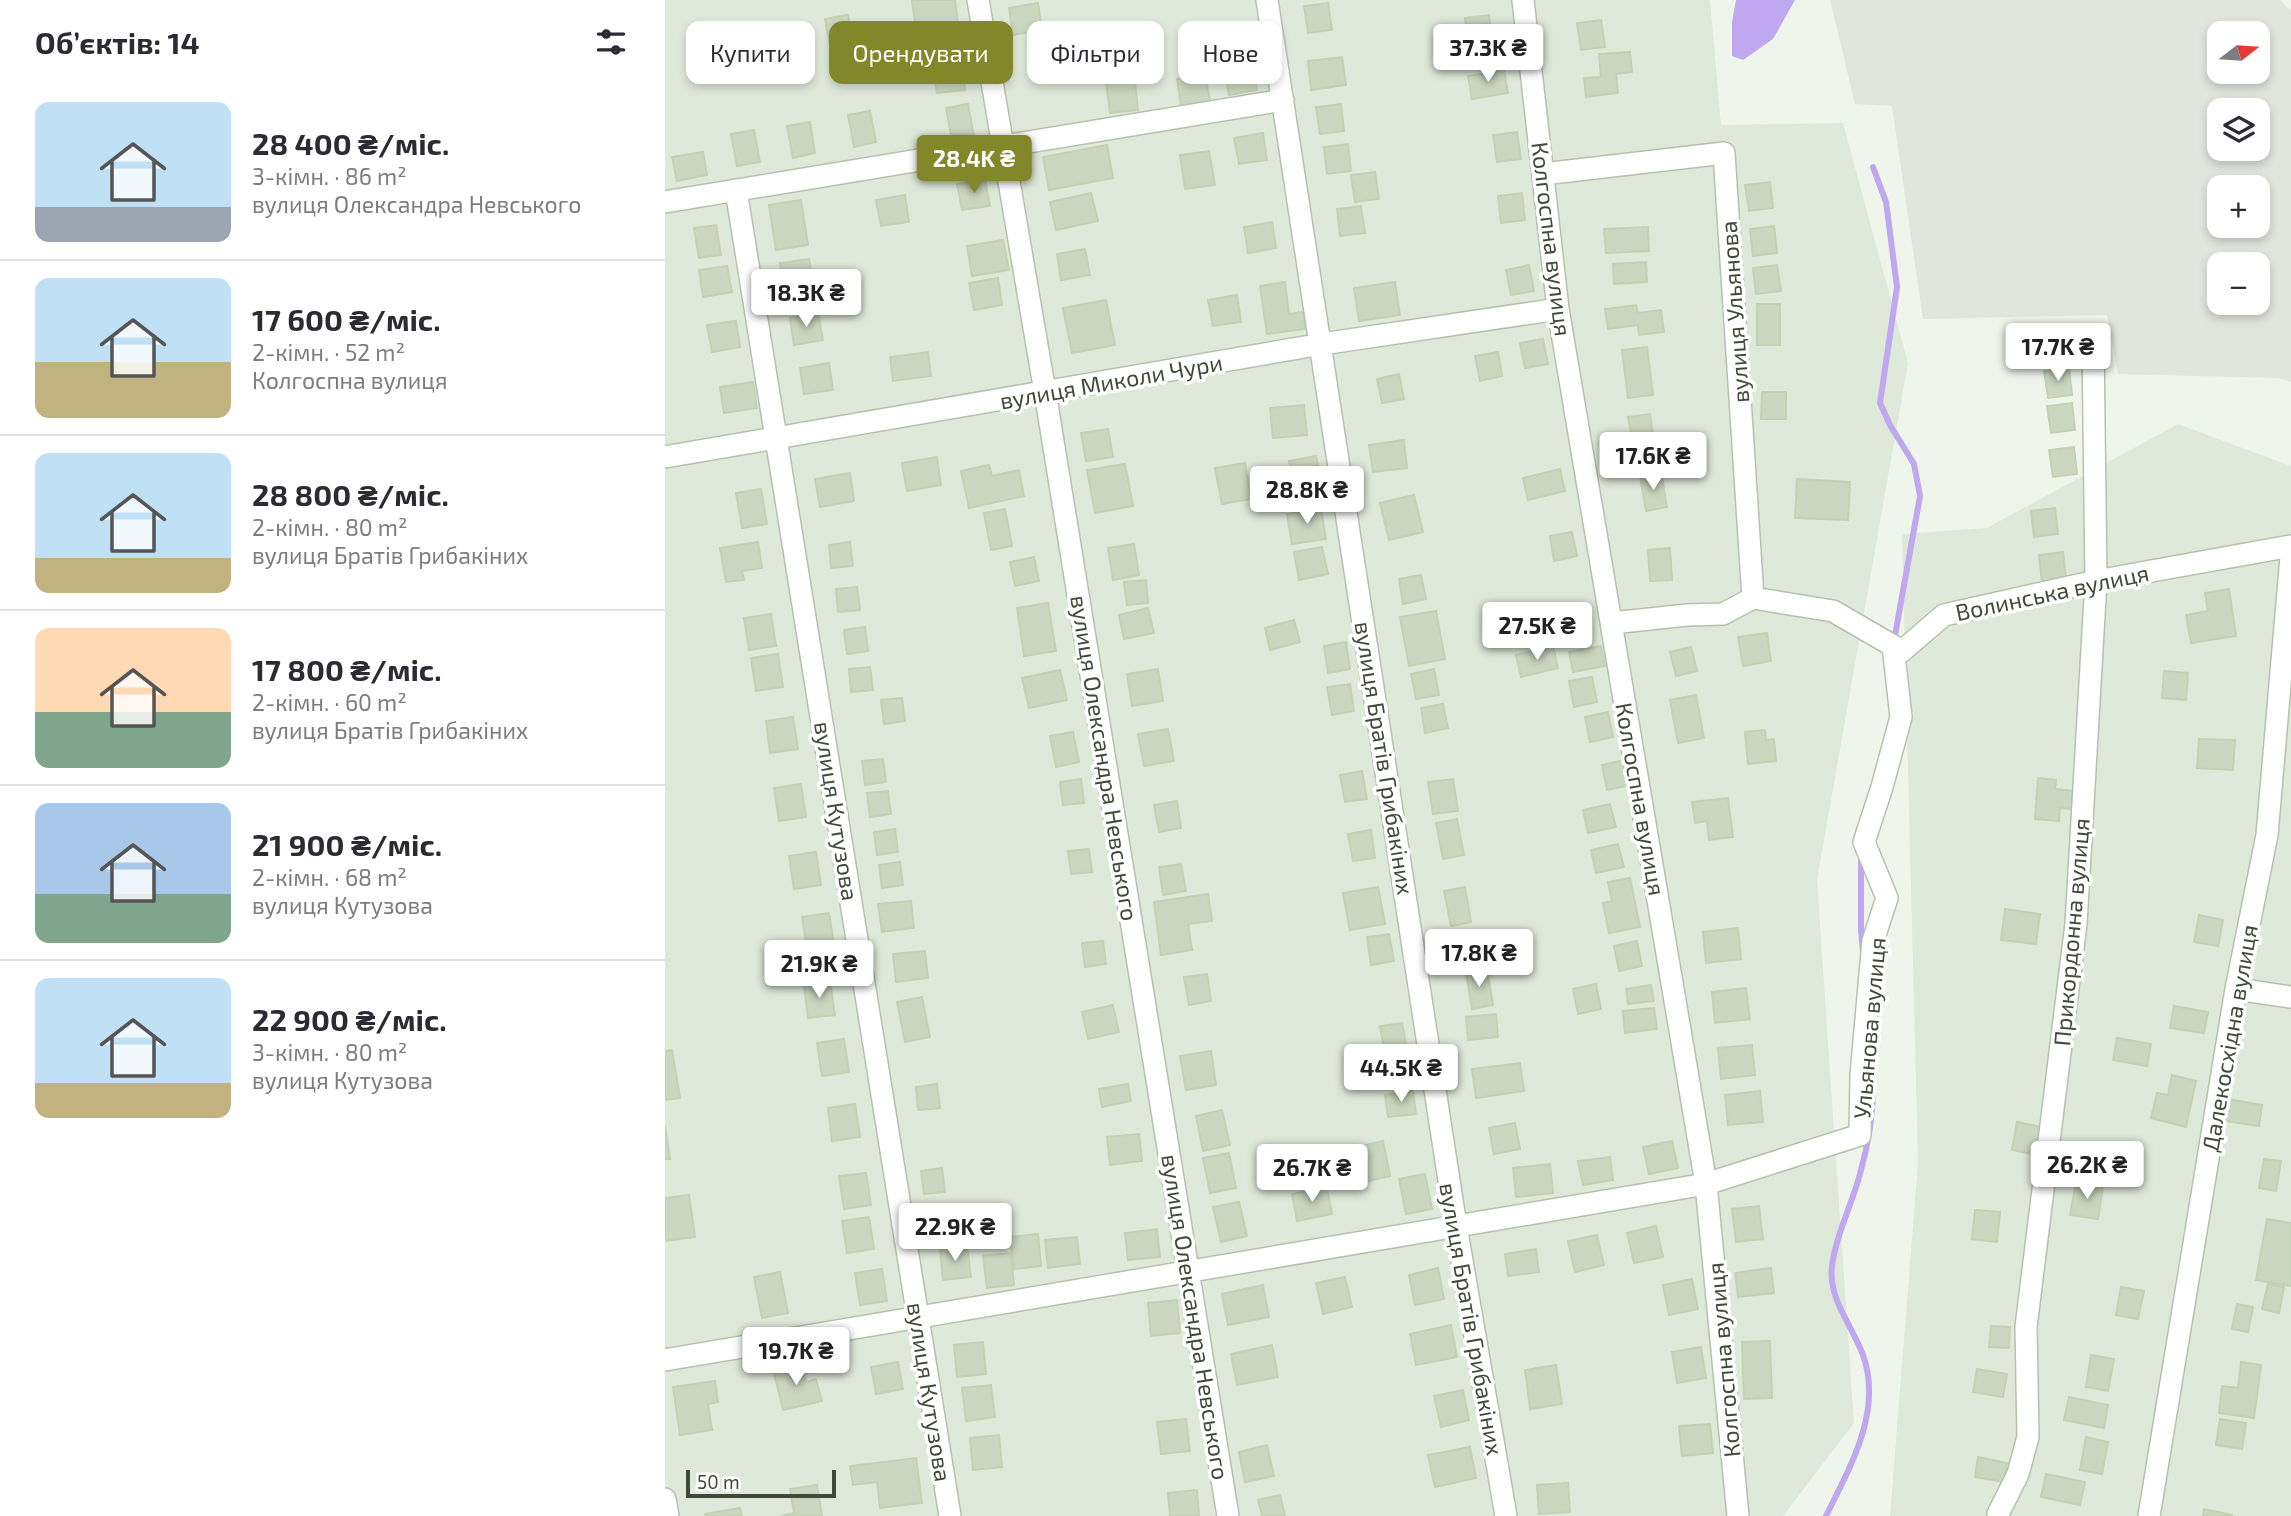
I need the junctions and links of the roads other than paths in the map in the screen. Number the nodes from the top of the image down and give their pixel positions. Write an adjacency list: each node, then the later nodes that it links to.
1 (978, 0): 5 (street, вулиця Олександра Невського)
2 (1267, 0): 4 (street, вулиця Братів Грибакіних)
3 (1523, 0): 6 (street, Колгоспна вулиця)
4 (1283, 100): 5 (street); 11 (street, вулиця Братів Грибакіних)
5 (1003, 146): 7 (street); 12 (street, вулиця Олександра Невського)
6 (1543, 174): 9 (street, Колгоспна вулиця); 18 (street, вулиця Ульянова)
7 (736, 190): 8 (street); 13 (street, вулиця Кутузова)
8 (665, 202)
9 (1558, 309): 11 (street, вулиця Миколи Чури); 19 (street, Колгоспна вулиця)
10 (2093, 342): 17 (street, Прикордонна вулиця)
11 (1322, 344): 12 (street, вулиця Миколи Чури); 24 (street, вулиця Братів Грибакіних)
12 (1045, 393): 13 (street, вулиця Миколи Чури); 25 (street, вулиця Олександра Невського)
13 (778, 437): 14 (street, вулиця Миколи Чури); 26 (street, вулиця Кутузова)
14 (665, 457)
15 (2291, 546): 17 (street, Волинська вулиця)
16 (2291, 557): 21 (street, Далекосхідна вулиця)
17 (2096, 581): 20 (street, Волинська вулиця); 29 (street, Прикордонна вулиця)
18 (1753, 598): 19 (street); 20 (street)
19 (1612, 623): 23 (street, Колгоспна вулиця)
20 (1893, 646): 23 (street, Ульянова вулиця)
21 (2236, 989): 22 (street); 35 (street, Далекосхідна вулиця)
22 (2291, 997)
23 (1706, 1184): 24 (street); 34 (street, Колгоспна вулиця)
24 (1456, 1226): 25 (street); 33 (street, вулиця Братів Грибакіних)
25 (1189, 1272): 26 (street); 32 (street, вулиця Олександра Невського)
26 (918, 1317): 27 (street); 31 (street, вулиця Кутузова)
27 (665, 1360)
28 (665, 1499): 30 (street)
29 (1998, 1514)
30 (668, 1516)
31 (950, 1516)
32 (1228, 1516)
33 (1506, 1516)
34 (1738, 1516)
35 (2149, 1516)

